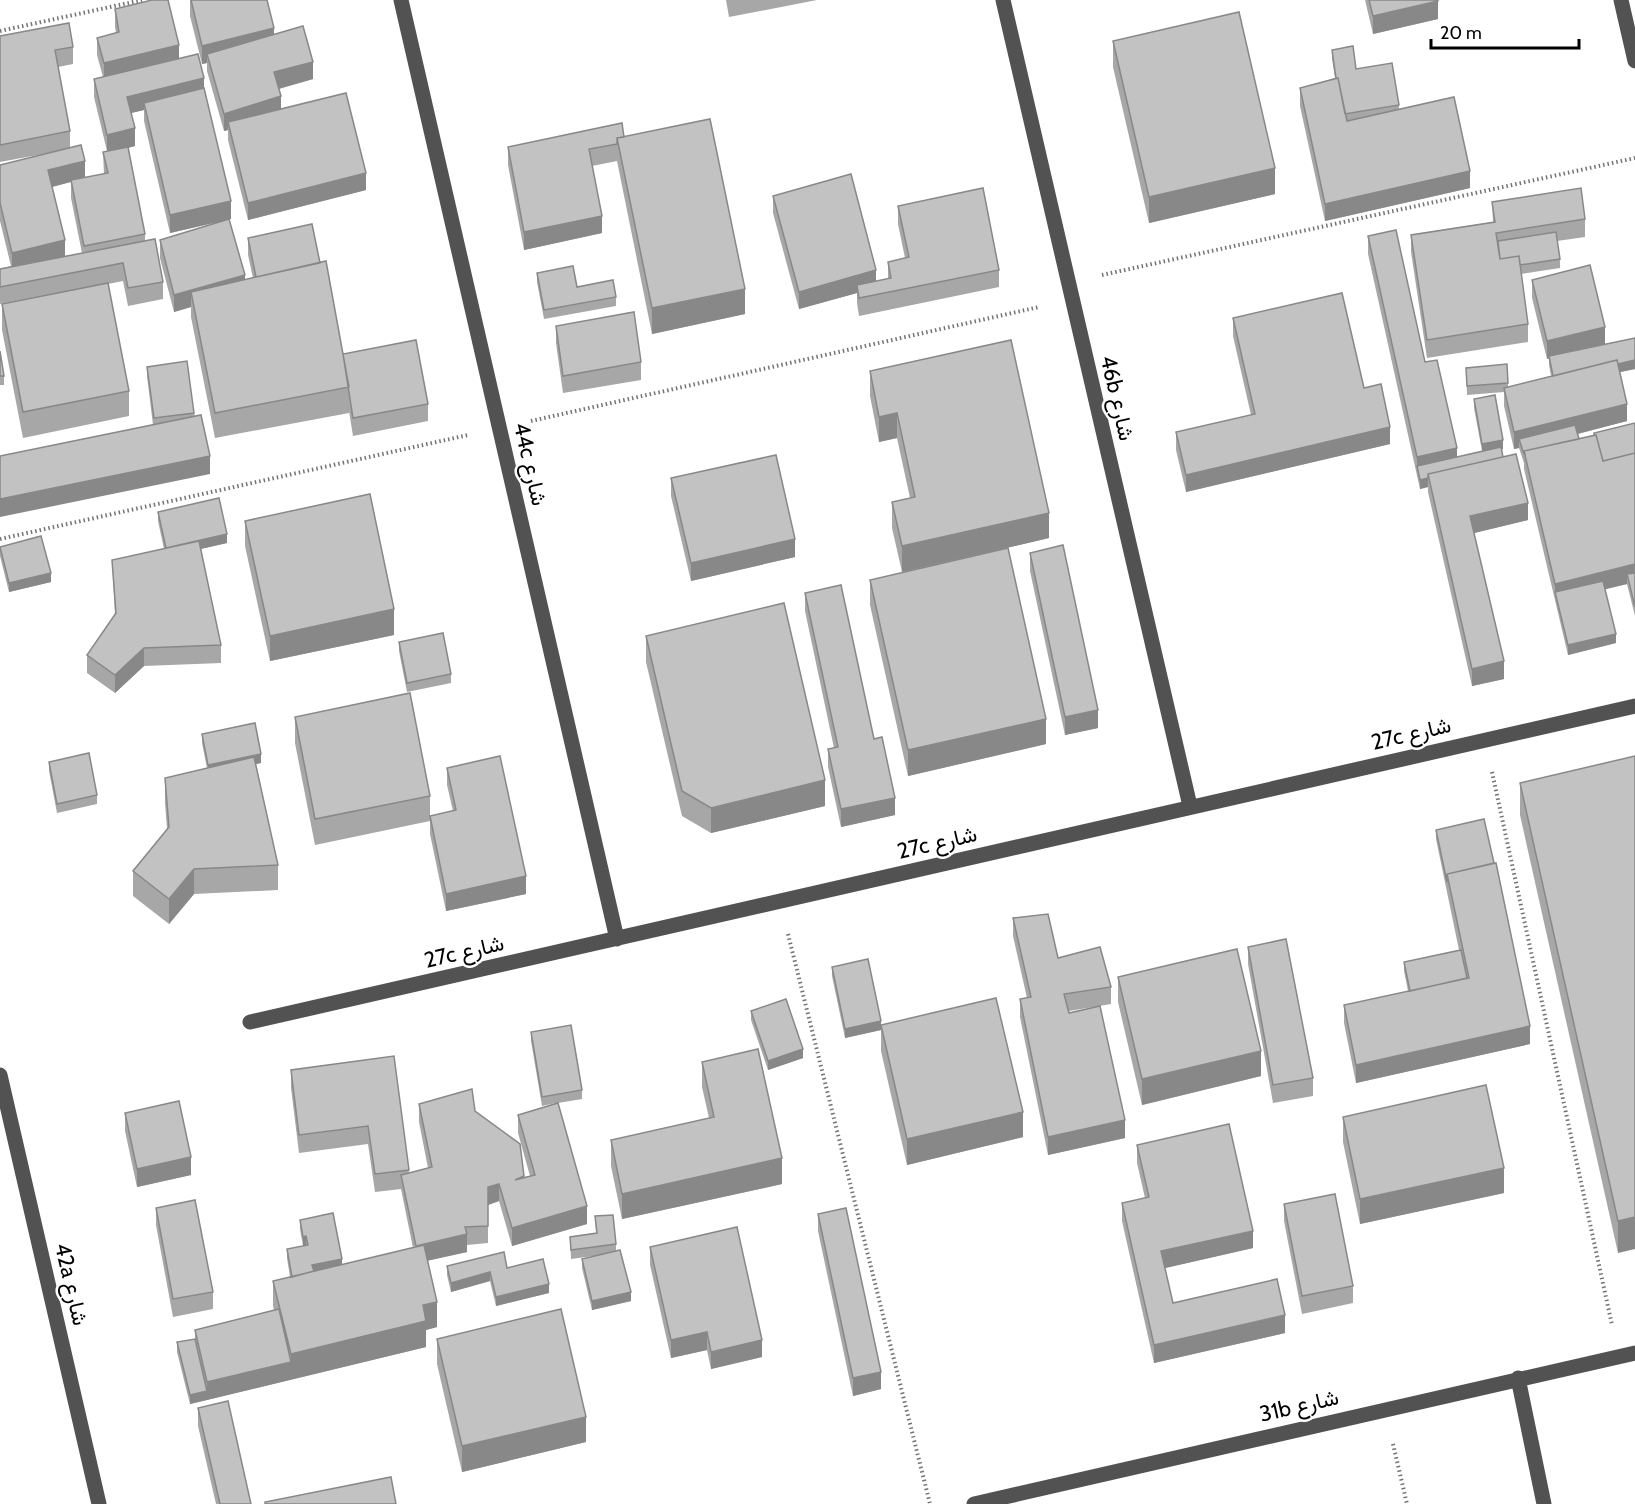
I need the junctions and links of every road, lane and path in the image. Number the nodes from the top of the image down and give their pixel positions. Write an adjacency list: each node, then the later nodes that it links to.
1 (142, 0): 5 (path)
2 (401, 0): 10 (street, 44c شارع)
3 (1003, 0): 8 (street, 46b شارع)
4 (1621, 0): 6 (street)
5 (0, 31)
6 (1635, 61)
7 (1635, 158): 8 (path)
8 (1069, 282): 9 (street, 46b شارع)
9 (1073, 299): 10 (path); 14 (street, 46b شارع)
10 (499, 428): 11 (path); 16 (street, 44c شارع)
11 (0, 539)
12 (1635, 706): 13 (street, 27c شارع)
13 (1485, 740): 14 (street, 27c شارع); 20 (path)
14 (1190, 806): 15 (street, 27c شارع)
15 (780, 901): 16 (street, 27c شارع); 24 (path)
16 (617, 939): 17 (street, 27c شارع)
17 (250, 1022)
18 (0, 1074): 23 (street, 42a شارع)
19 (1635, 1353): 20 (street, 31b شارع)
20 (1618, 1355): 21 (street, 31b شارع)
21 (1518, 1378): 22 (street, 31b شارع); 27 (street)
22 (1384, 1409): 25 (street, 31b شارع); 26 (path)
23 (99, 1504)
24 (930, 1504)
25 (974, 1504)
26 (1407, 1504)
27 (1544, 1504)

